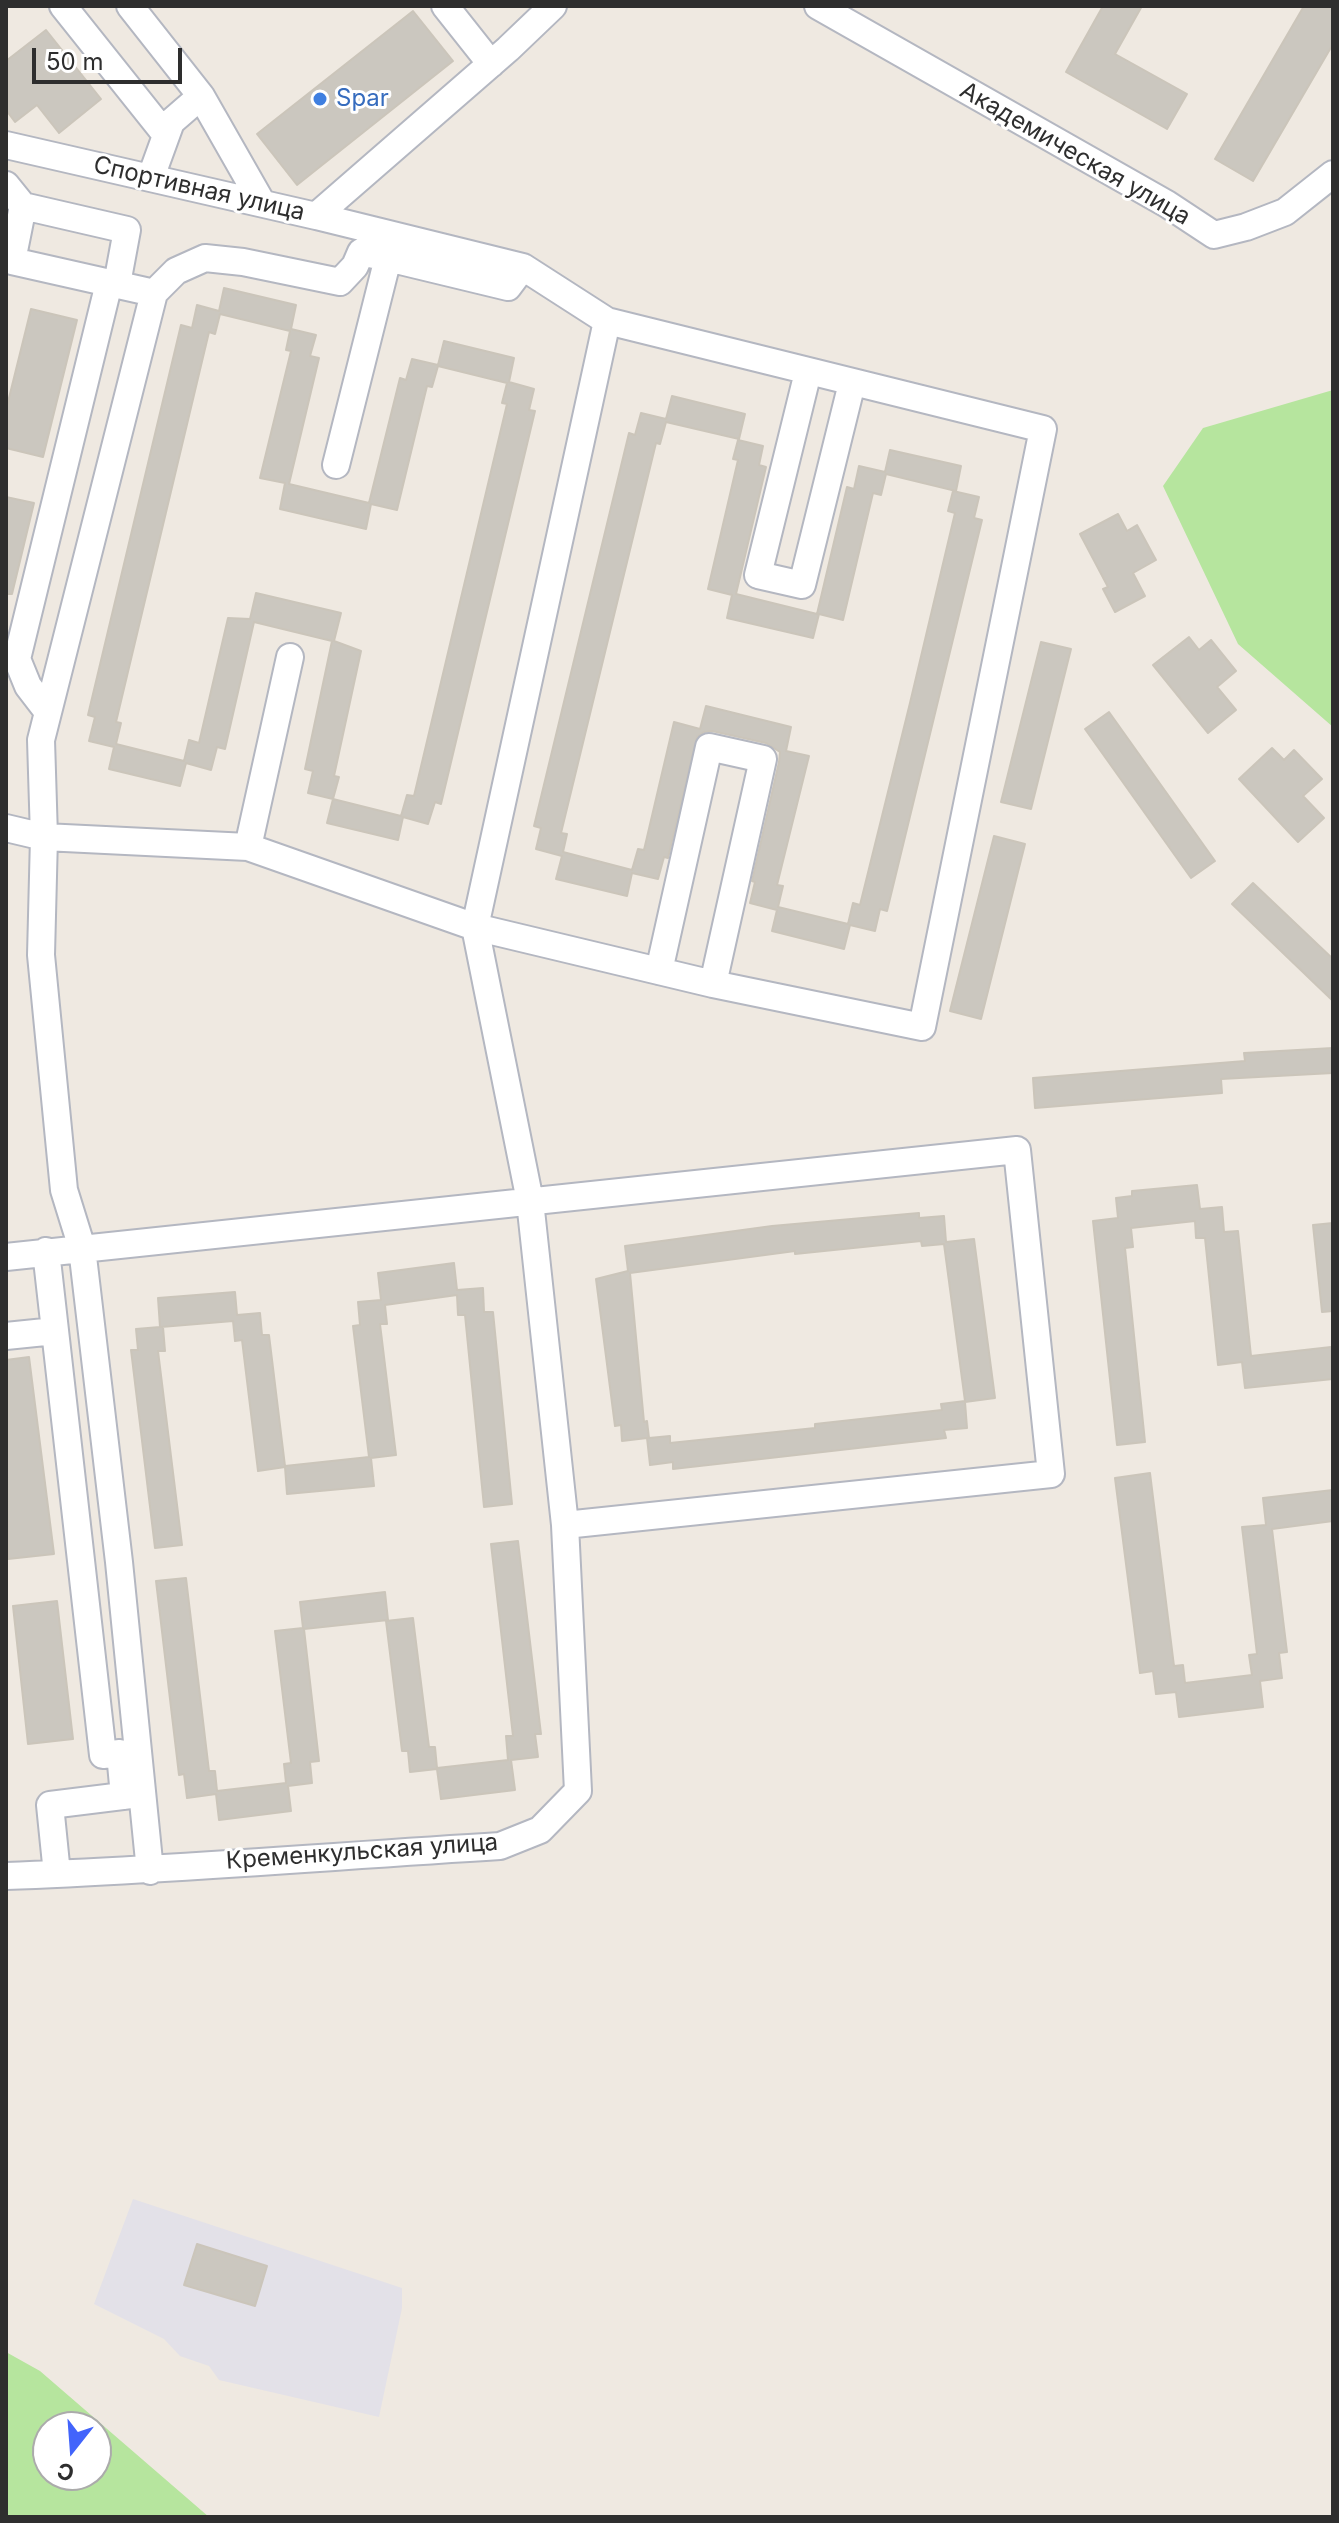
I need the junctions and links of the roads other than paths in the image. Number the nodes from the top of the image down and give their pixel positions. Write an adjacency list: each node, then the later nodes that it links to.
1 (63, 6): 8 (street)
2 (130, 6): 7 (street)
3 (445, 6): 6 (street)
4 (553, 6): 6 (street, Спортивная улица)
5 (818, 6): 10 (street, Академическая улица)
6 (491, 64): 15 (street, Спортивная улица)
7 (201, 96): 8 (street); 13 (street)
8 (166, 135): 11 (street)
9 (6, 145): 11 (street, Спортивная улица)
10 (1333, 174)
11 (151, 177): 13 (street, Спортивная улица)
12 (6, 185): 14 (street)
13 (262, 203): 15 (street, Спортивная улица)
14 (23, 206): 18 (street); 18 (street)
15 (316, 216): 17 (street)
16 (388, 258): 17 (street); 19 (street); 23 (street)
17 (523, 267): 20 (street)
18 (113, 284): 19 (street); 25 (street)
19 (154, 293): 25 (street)
20 (607, 321): 21 (street); 29 (street)
21 (808, 372): 22 (street); 22 (street)
22 (852, 383): 31 (street)
23 (336, 465)
24 (290, 657): 28 (street)
25 (48, 712): 27 (street)
26 (6, 828): 27 (street)
27 (44, 837): 28 (street); 33 (street)
28 (248, 847): 29 (street)
29 (475, 927): 30 (street); 32 (street, Кременкульская улица)
30 (659, 971): 31 (street); 31 (street)
31 (713, 984)
32 (530, 1201): 33 (street); 38 (street, Кременкульская улица); 38 (street)
33 (82, 1248): 34 (street); 39 (street)
34 (46, 1251): 35 (street); 36 (street)
35 (6, 1257)
36 (55, 1331): 37 (street); 39 (street)
37 (6, 1336)
38 (565, 1525): 40 (street, Кременкульская улица)
39 (133, 1795): 40 (street); 41 (street)
40 (150, 1871): 41 (street, Кременкульская улица)
41 (57, 1874): 42 (street, Кременкульская улица)
42 (6, 1876)

